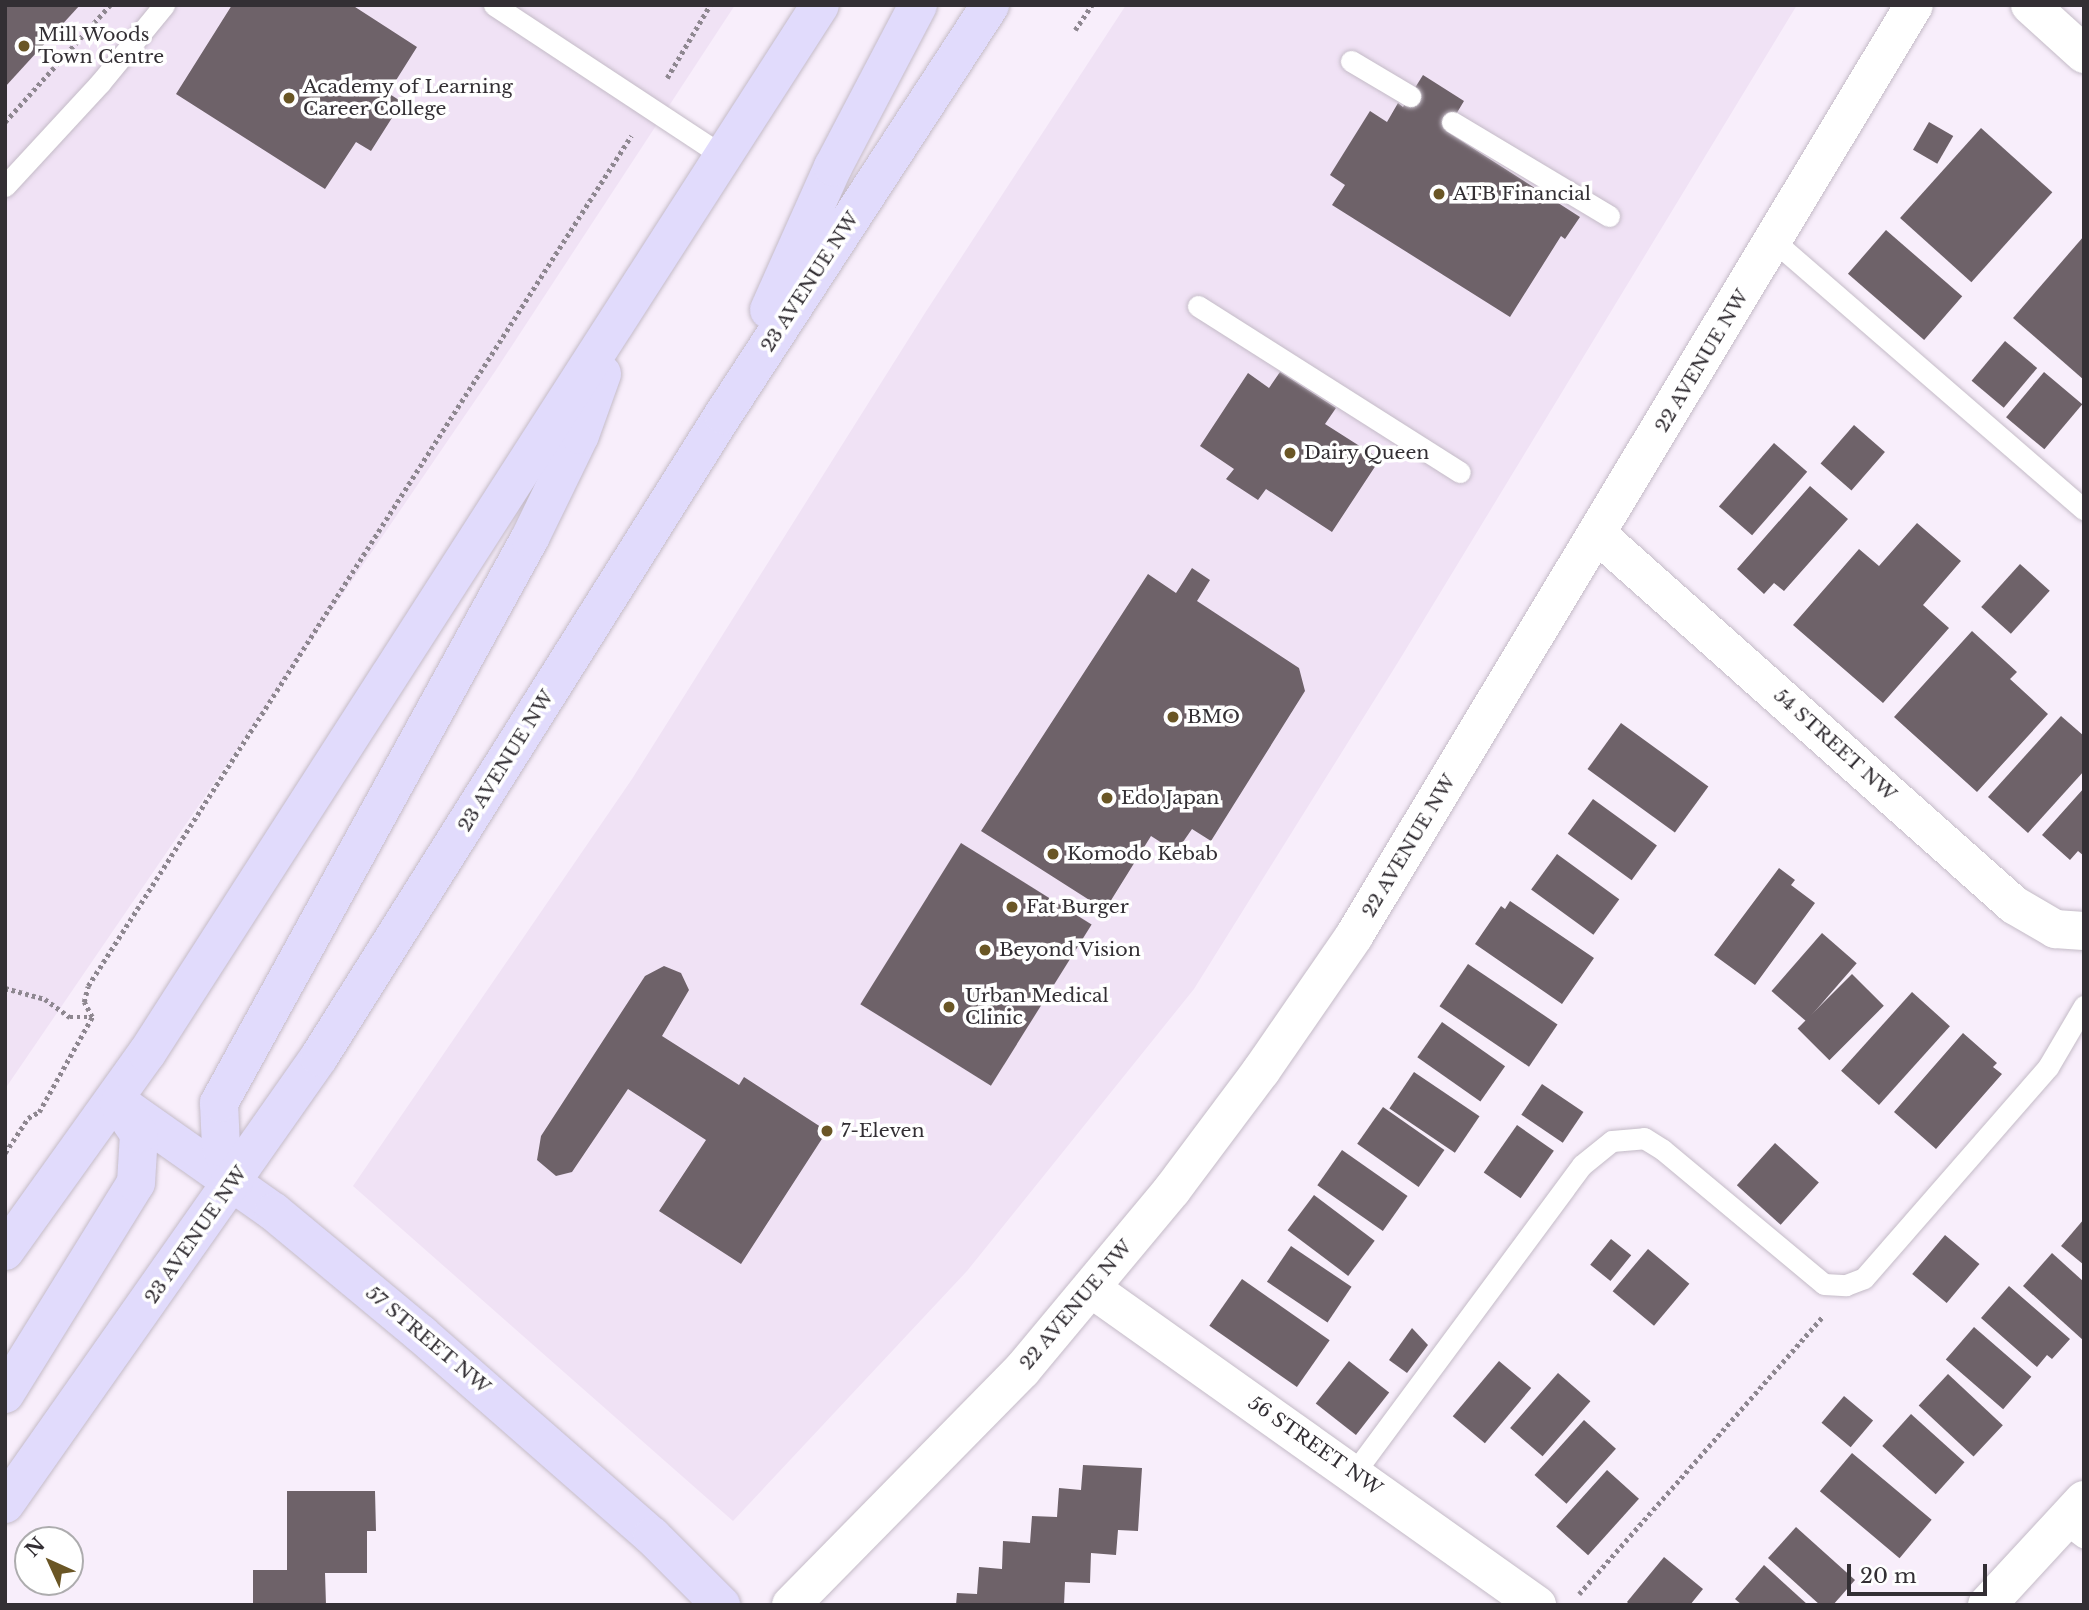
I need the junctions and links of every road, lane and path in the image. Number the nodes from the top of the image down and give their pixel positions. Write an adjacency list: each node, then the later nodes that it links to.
1 (110, 5): 16 (path)
2 (164, 5): 20 (lane)
3 (494, 5): 19 (lane)
4 (710, 5): 14 (path)
5 (820, 5): 19 (main road)
6 (918, 5): 25 (main road)
7 (990, 5): 25 (main road, 23 AVENUE NW)
8 (1092, 5): 11 (path)
9 (1914, 5): 22 (street, 22 AVENUE NW)
10 (2030, 5): 12 (street)
11 (1076, 30)
12 (2084, 54)
13 (1351, 61): 15 (lane)
14 (662, 87)
15 (1410, 96)
16 (5, 122)
17 (1452, 122): 21 (lane)
18 (635, 131): 32 (path)
19 (723, 156): 24 (main road)
20 (5, 186)
21 (1609, 216)
22 (1774, 240): 27 (lane); 28 (street, 22 AVENUE NW)
23 (1198, 306): 26 (lane)
24 (624, 312): 33 (main road); 35 (main road)
25 (723, 415): 35 (main road, 23 AVENUE NW)
26 (1460, 472)
27 (2084, 510)
28 (1598, 535): 29 (street, 54 STREET NW); 38 (street, 22 AVENUE NW)
29 (2084, 931)
30 (5, 988): 32 (path)
31 (2084, 1006): 37 (lane)
32 (92, 1017): 34 (path)
33 (115, 1100): 35 (main road, 57 STREET NW); 36 (main road); 39 (main road)
34 (5, 1153)
35 (234, 1182): 41 (main road, 23 AVENUE NW); 43 (main road, 57 STREET NW)
36 (5, 1251)
37 (1846, 1285): 40 (lane); 46 (path)
38 (1092, 1289): 40 (street, 56 STREET NW); 44 (street, 22 AVENUE NW)
39 (5, 1394)
40 (1354, 1473): 45 (street, 56 STREET NW)
41 (5, 1504)
42 (2077, 1520): 47 (street)
43 (721, 1605)
44 (791, 1605)
45 (1537, 1605)
46 (1569, 1605)
47 (1987, 1605)

